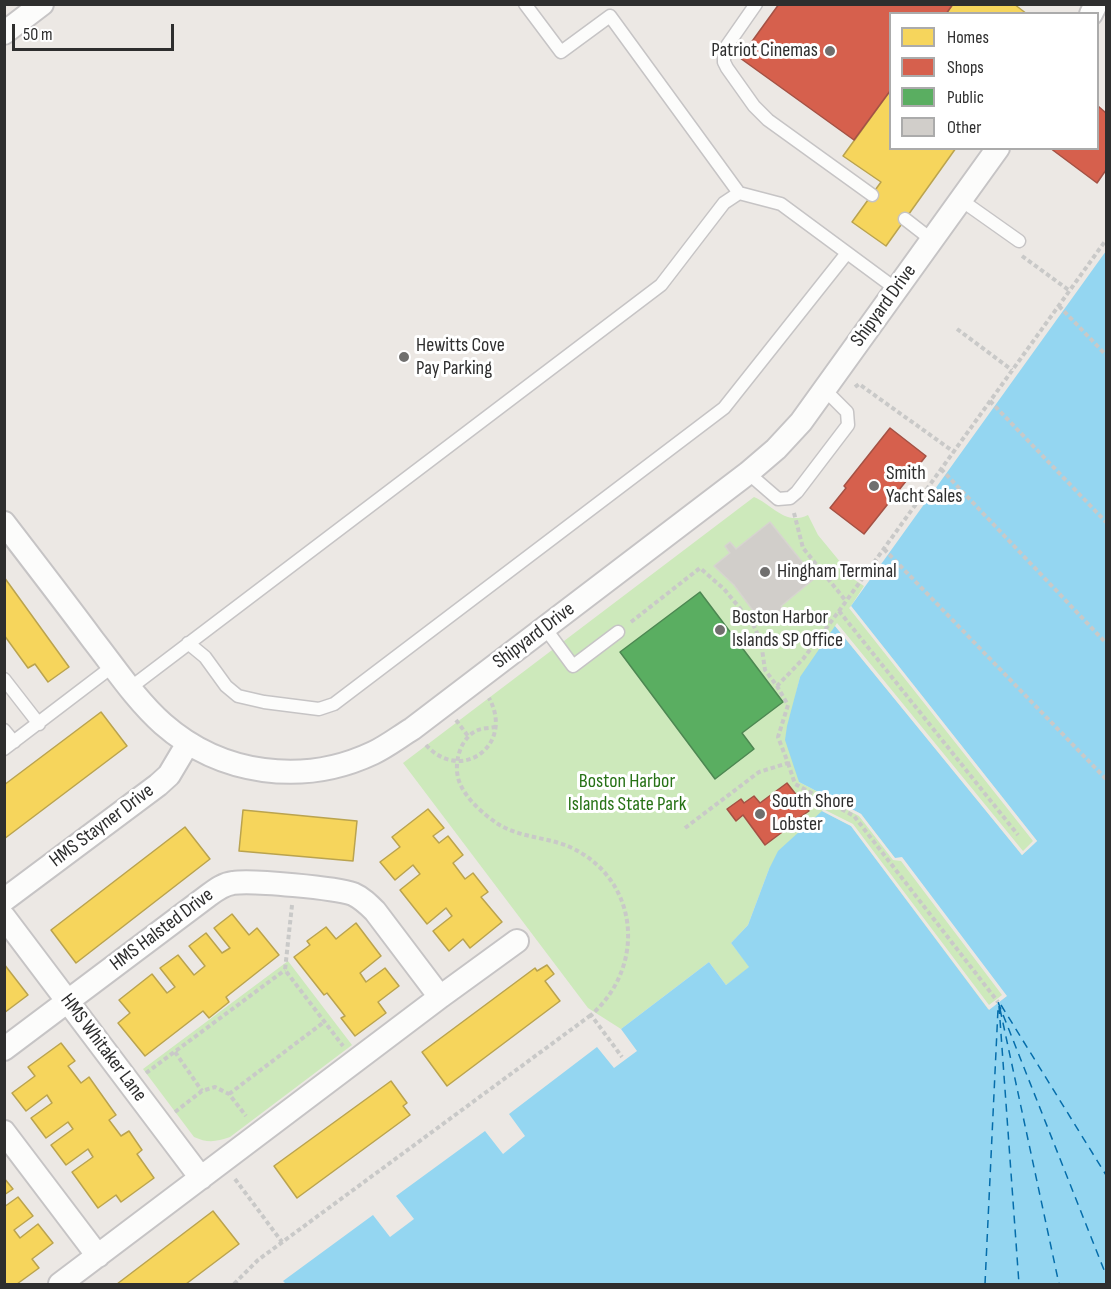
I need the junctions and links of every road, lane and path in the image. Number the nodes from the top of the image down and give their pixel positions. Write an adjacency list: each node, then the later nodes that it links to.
1 (42, 4): 4 (street)
2 (525, 4): 6 (lane)
3 (756, 4): 7 (lane)
4 (4, 33)
5 (997, 150): 8 (street, Shipyard Drive)
6 (739, 194): 13 (lane); 34 (lane)
7 (872, 195)
8 (961, 200): 10 (street, Shipyard Drive); 12 (lane)
9 (905, 219): 10 (lane)
10 (932, 240): 14 (street, Shipyard Drive)
11 (1107, 240): 15 (path)
12 (1016, 245): 15 (path)
13 (847, 253): 14 (lane); 34 (lane)
14 (896, 289): 20 (street, Shipyard Drive)
15 (1070, 291): 16 (path)
16 (1059, 306): 18 (path); 19 (path)
17 (957, 329): 19 (path)
18 (1107, 355)
19 (1012, 370): 21 (path)
20 (824, 389): 22 (lane); 25 (street, Shipyard Drive)
21 (990, 401): 23 (path); 27 (path)
22 (841, 405): 23 (path); 26 (lane)
23 (954, 452): 24 (path)
24 (941, 469): 29 (path); 35 (path)
25 (748, 473): 26 (lane); 32 (street, Shipyard Drive)
26 (790, 498): 30 (path)
27 (1107, 522)
28 (4, 523): 36 (street, Shipyard Drive)
29 (884, 549): 30 (path); 49 (path)
30 (846, 601): 31 (path)
31 (839, 611): 39 (path); 51 (path)
32 (544, 628): 33 (lane); 38 (street, Shipyard Drive)
33 (618, 632): 39 (path)
34 (188, 643): 40 (lane)
35 (1107, 643)
36 (113, 666): 40 (street, Shipyard Drive); 41 (lane)
37 (4, 679): 41 (lane)
38 (478, 679): 42 (path); 43 (street, Shipyard Drive)
39 (777, 686): 48 (path)
40 (130, 688): 45 (street, Shipyard Drive)
41 (39, 724): 46 (lane)
42 (496, 727): 47 (path); 47 (path)
43 (412, 729): 45 (street, Shipyard Drive); 47 (path)
44 (4, 730): 46 (lane)
45 (188, 742): 53 (street, HMS Stayner Drive)
46 (9, 746)
47 (456, 761): 60 (path)
48 (788, 763): 50 (path); 59 (path)
49 (1107, 779)
50 (685, 828)
51 (1017, 835)
52 (294, 887): 56 (path); 57 (street, HMS Halsted Drive); 58 (street, HMS Halsted Drive)
53 (4, 900)
54 (4, 917): 58 (street, HMS Whitaker Lane)
55 (517, 941): 57 (street)
56 (285, 970): 61 (path); 63 (path)
57 (440, 996): 65 (street)
58 (68, 1001): 62 (street, HMS Halsted Drive); 66 (street, HMS Whitaker Lane)
59 (998, 1002)
60 (591, 1015): 64 (path); 74 (path)
61 (324, 1022): 65 (path); 68 (path)
62 (4, 1049)
63 (175, 1052): 66 (path); 67 (path)
64 (622, 1057)
65 (354, 1062): 71 (street)
66 (130, 1084): 69 (street, HMS Whitaker Lane)
67 (202, 1091): 68 (path); 69 (path)
68 (229, 1094): 71 (path)
69 (160, 1123): 73 (street, HMS Whitaker Lane)
70 (4, 1132): 75 (street)
71 (259, 1134): 72 (street)
72 (222, 1162): 73 (street); 74 (path)
73 (201, 1178): 75 (street)
74 (282, 1242): 77 (path)
75 (98, 1256): 76 (street)
76 (60, 1284)
77 (234, 1284)

